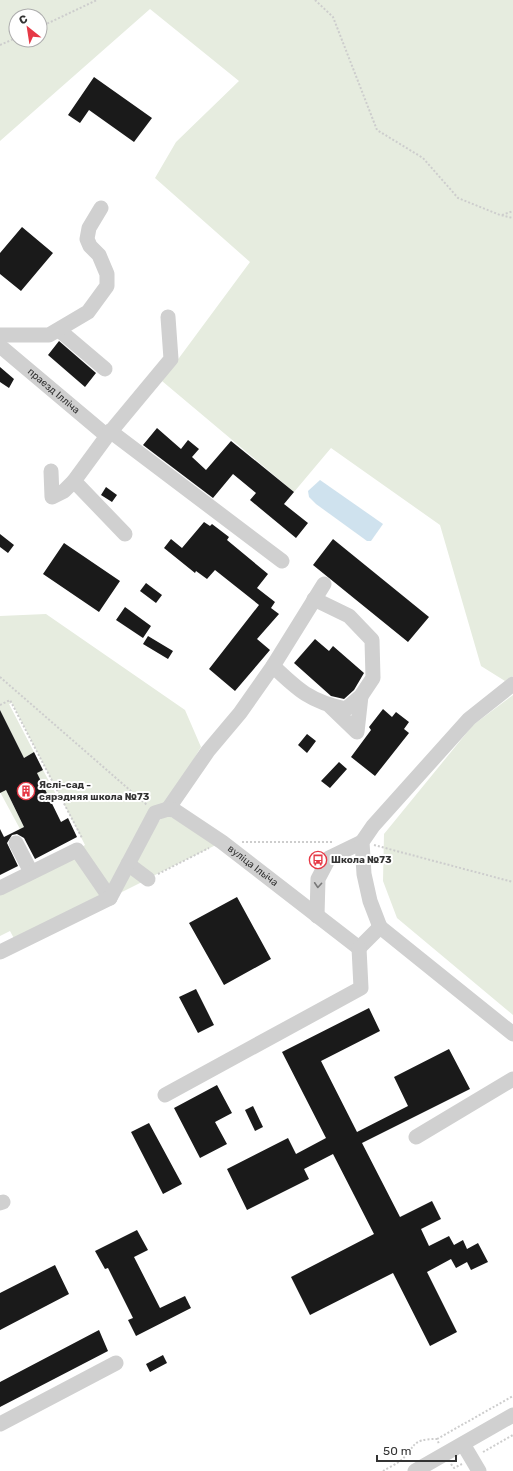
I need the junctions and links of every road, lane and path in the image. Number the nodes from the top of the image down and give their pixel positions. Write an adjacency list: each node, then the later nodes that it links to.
1 (97, 0): 3 (path)
2 (315, 0): 6 (path)
3 (48, 23)
4 (101, 208): 9 (street)
5 (513, 211): 6 (path)
6 (500, 215): 7 (path)
7 (513, 218)
8 (168, 318): 13 (street)
9 (59, 330): 10 (street); 12 (street)
10 (0, 335)
11 (0, 346): 13 (street, праезд Ілліча)
12 (105, 369)
13 (109, 434): 15 (street); 17 (street, праезд Ілліча)
14 (51, 471): 15 (street)
15 (74, 481): 16 (street)
16 (125, 534)
17 (282, 562)
18 (324, 584): 19 (street)
19 (314, 599): 20 (street); 23 (street)
20 (273, 666): 25 (street); 26 (street)
21 (0, 676): 26 (path)
22 (513, 684): 27 (street)
23 (361, 696): 25 (street); 25 (street)
24 (0, 705): 29 (path)
25 (330, 706)
26 (162, 811): 30 (street); 36 (street, вуліца Ільіча)
27 (362, 842): 33 (path); 36 (street, one-way to 36); 37 (street)
28 (16, 843): 31 (street)
29 (77, 850): 31 (street); 35 (street)
30 (128, 864): 32 (street); 35 (street)
31 (31, 872): 34 (street)
32 (148, 879)
33 (513, 882)
34 (0, 888)
35 (110, 898): 39 (street)
36 (317, 916): 38 (street, вуліца Ільіча)
37 (380, 927): 38 (street); 40 (street)
38 (359, 948): 42 (street)
39 (0, 952)
40 (513, 1034)
41 (513, 1079): 43 (street)
42 (165, 1095)
43 (416, 1137)
44 (116, 1363): 47 (street)
45 (513, 1396): 48 (path)
46 (513, 1415): 49 (street)
47 (0, 1424)
48 (437, 1439): 50 (path); 52 (path)
49 (463, 1444): 53 (street); 55 (street)
50 (441, 1446)
51 (454, 1468): 54 (path)
52 (383, 1471)
53 (415, 1471)
54 (450, 1471)
55 (479, 1471)

